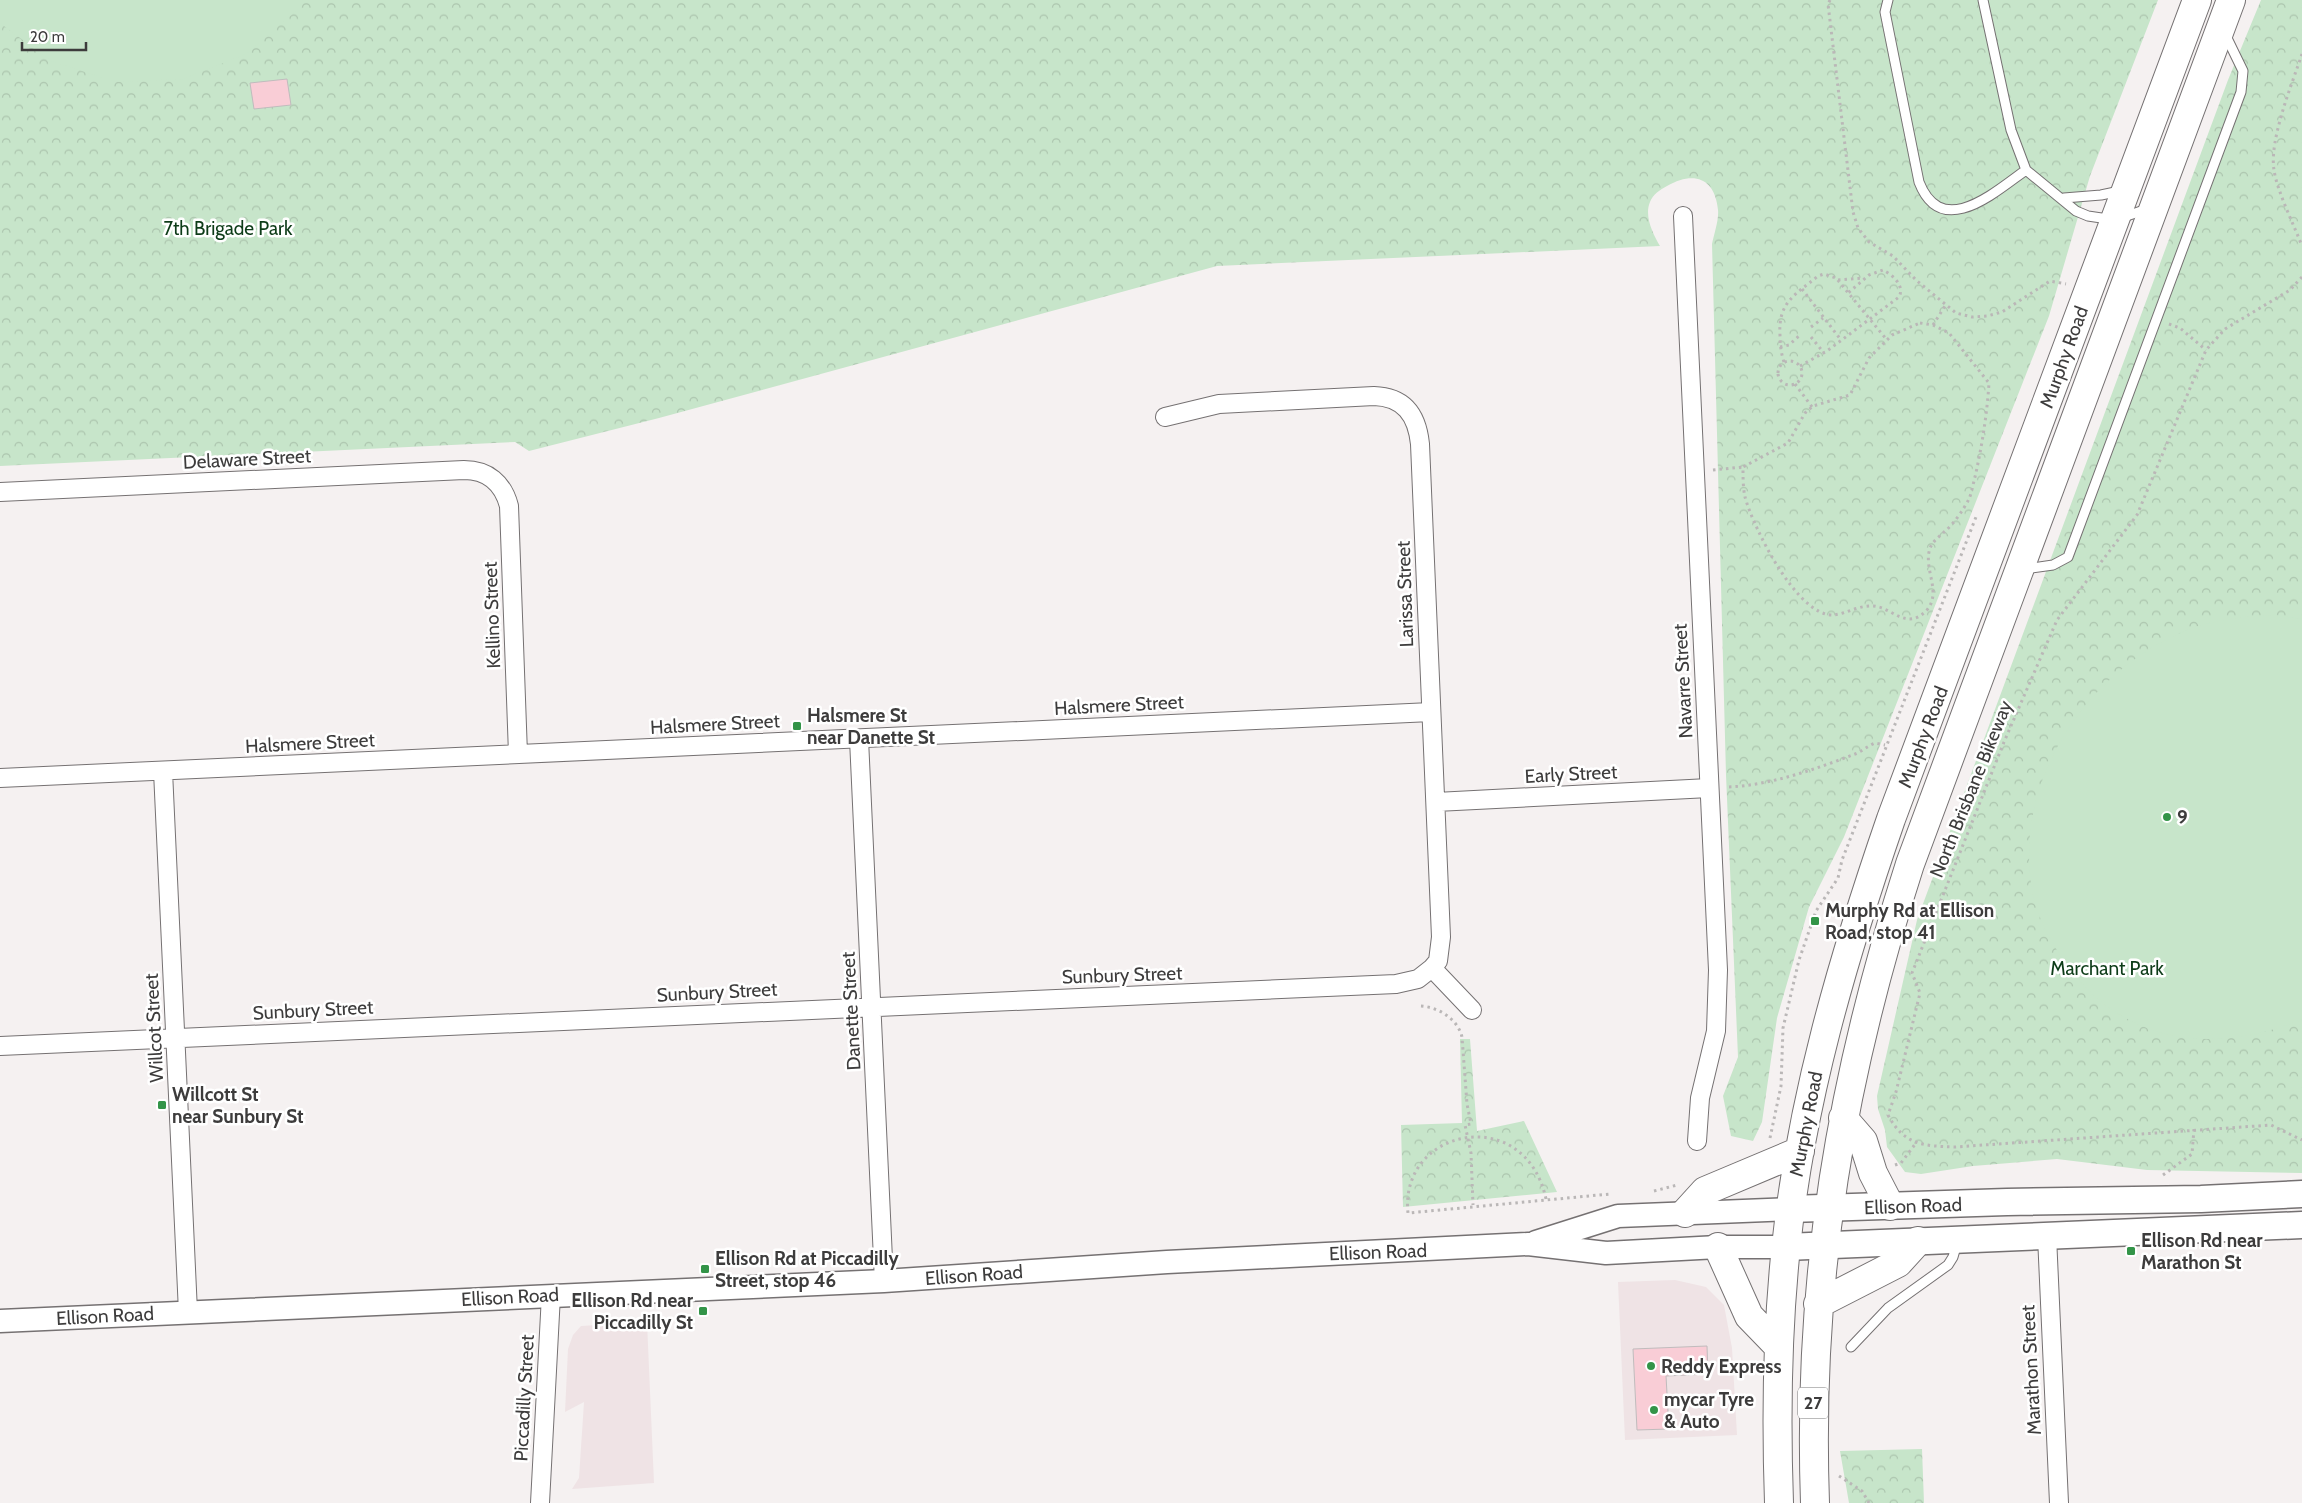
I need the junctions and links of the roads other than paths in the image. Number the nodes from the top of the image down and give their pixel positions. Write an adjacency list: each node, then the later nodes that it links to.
1 (1888, 0): 6 (lane)
2 (1983, 0): 6 (lane)
3 (2197, 0): 7 (main road, Murphy Road)
4 (2231, 0): 5 (main road, Murphy Road)
5 (2221, 27): 9 (main road, Murphy Road); 15 (lane)
6 (2026, 170): 8 (lane)
7 (2126, 189): 8 (lane); 11 (main road, Murphy Road)
8 (2064, 198): 11 (lane)
9 (2153, 206): 11 (lane); 15 (main road, Murphy Road)
10 (1684, 216): 21 (street, Navarre Street)
11 (2115, 220): 30 (main road, Murphy Road)
12 (1165, 417): 16 (street, Larissa Street)
13 (494, 478): 14 (street, Delaware Street); 18 (street, Kellino Street)
14 (0, 492)
15 (2019, 570): 28 (main road, Murphy Road)
16 (1432, 712): 17 (street, Halsmere Street); 22 (street, Larissa Street)
17 (858, 739): 18 (street, Halsmere Street); 24 (street, Danette Street)
18 (518, 754): 19 (street, Halsmere Street)
19 (163, 771): 20 (street, Halsmere Street); 26 (street, Willcot Street)
20 (0, 778)
21 (1708, 788): 22 (street, Early Street); 29 (street, Navarre Street)
22 (1436, 802): 23 (street, Larissa Street)
23 (1432, 968): 24 (street, Sunbury Street); 25 (street)
24 (872, 1006): 26 (street, Sunbury Street); 44 (street, Danette Street)
25 (1472, 1010)
26 (175, 1038): 27 (street, Sunbury Street); 47 (street, Willcot Street)
27 (0, 1046)
28 (1843, 1118): 32 (main road); 33 (main road, Murphy Road)
29 (1697, 1141)
30 (1800, 1151): 34 (main road, Murphy Road); 35 (main road)
31 (2302, 1194): 32 (main road, Ellison Road)
32 (1890, 1206): 33 (main road, Ellison Road)
33 (1828, 1209): 34 (main road, Ellison Road); 41 (main road, Murphy Road / 27)
34 (1790, 1210): 35 (street, Ellison Road); 43 (main road, Murphy Road / 27)
35 (1684, 1213): 40 (street, Ellison Road)
36 (2302, 1225): 37 (main road, Ellison Road)
37 (2046, 1236): 38 (main road, Ellison Road); 54 (street, Marathon Street)
38 (1958, 1240): 39 (main road, Ellison Road); 50 (lane, Ellison Road)
39 (1918, 1241): 41 (main road, Ellison Road); 46 (main road)
40 (1528, 1244): 42 (street, Ellison Road); 44 (street, Ellison Road)
41 (1824, 1245): 43 (main road, Ellison Road); 46 (main road, Murphy Road / 27)
42 (1718, 1247): 43 (street, Ellison Road); 49 (main road)
43 (1786, 1247): 49 (main road, Murphy Road / 27)
44 (884, 1281): 45 (street, Ellison Road)
45 (551, 1295): 47 (street, Ellison Road); 51 (street, Piccadilly Street)
46 (1818, 1304): 53 (main road, Murphy Road / 27)
47 (188, 1312): 48 (street, Ellison Road)
48 (0, 1321)
49 (1779, 1347): 52 (main road, Murphy Road / 27)
50 (1851, 1347)
51 (540, 1503)
52 (1779, 1503)
53 (1814, 1503)
54 (2058, 1503)

